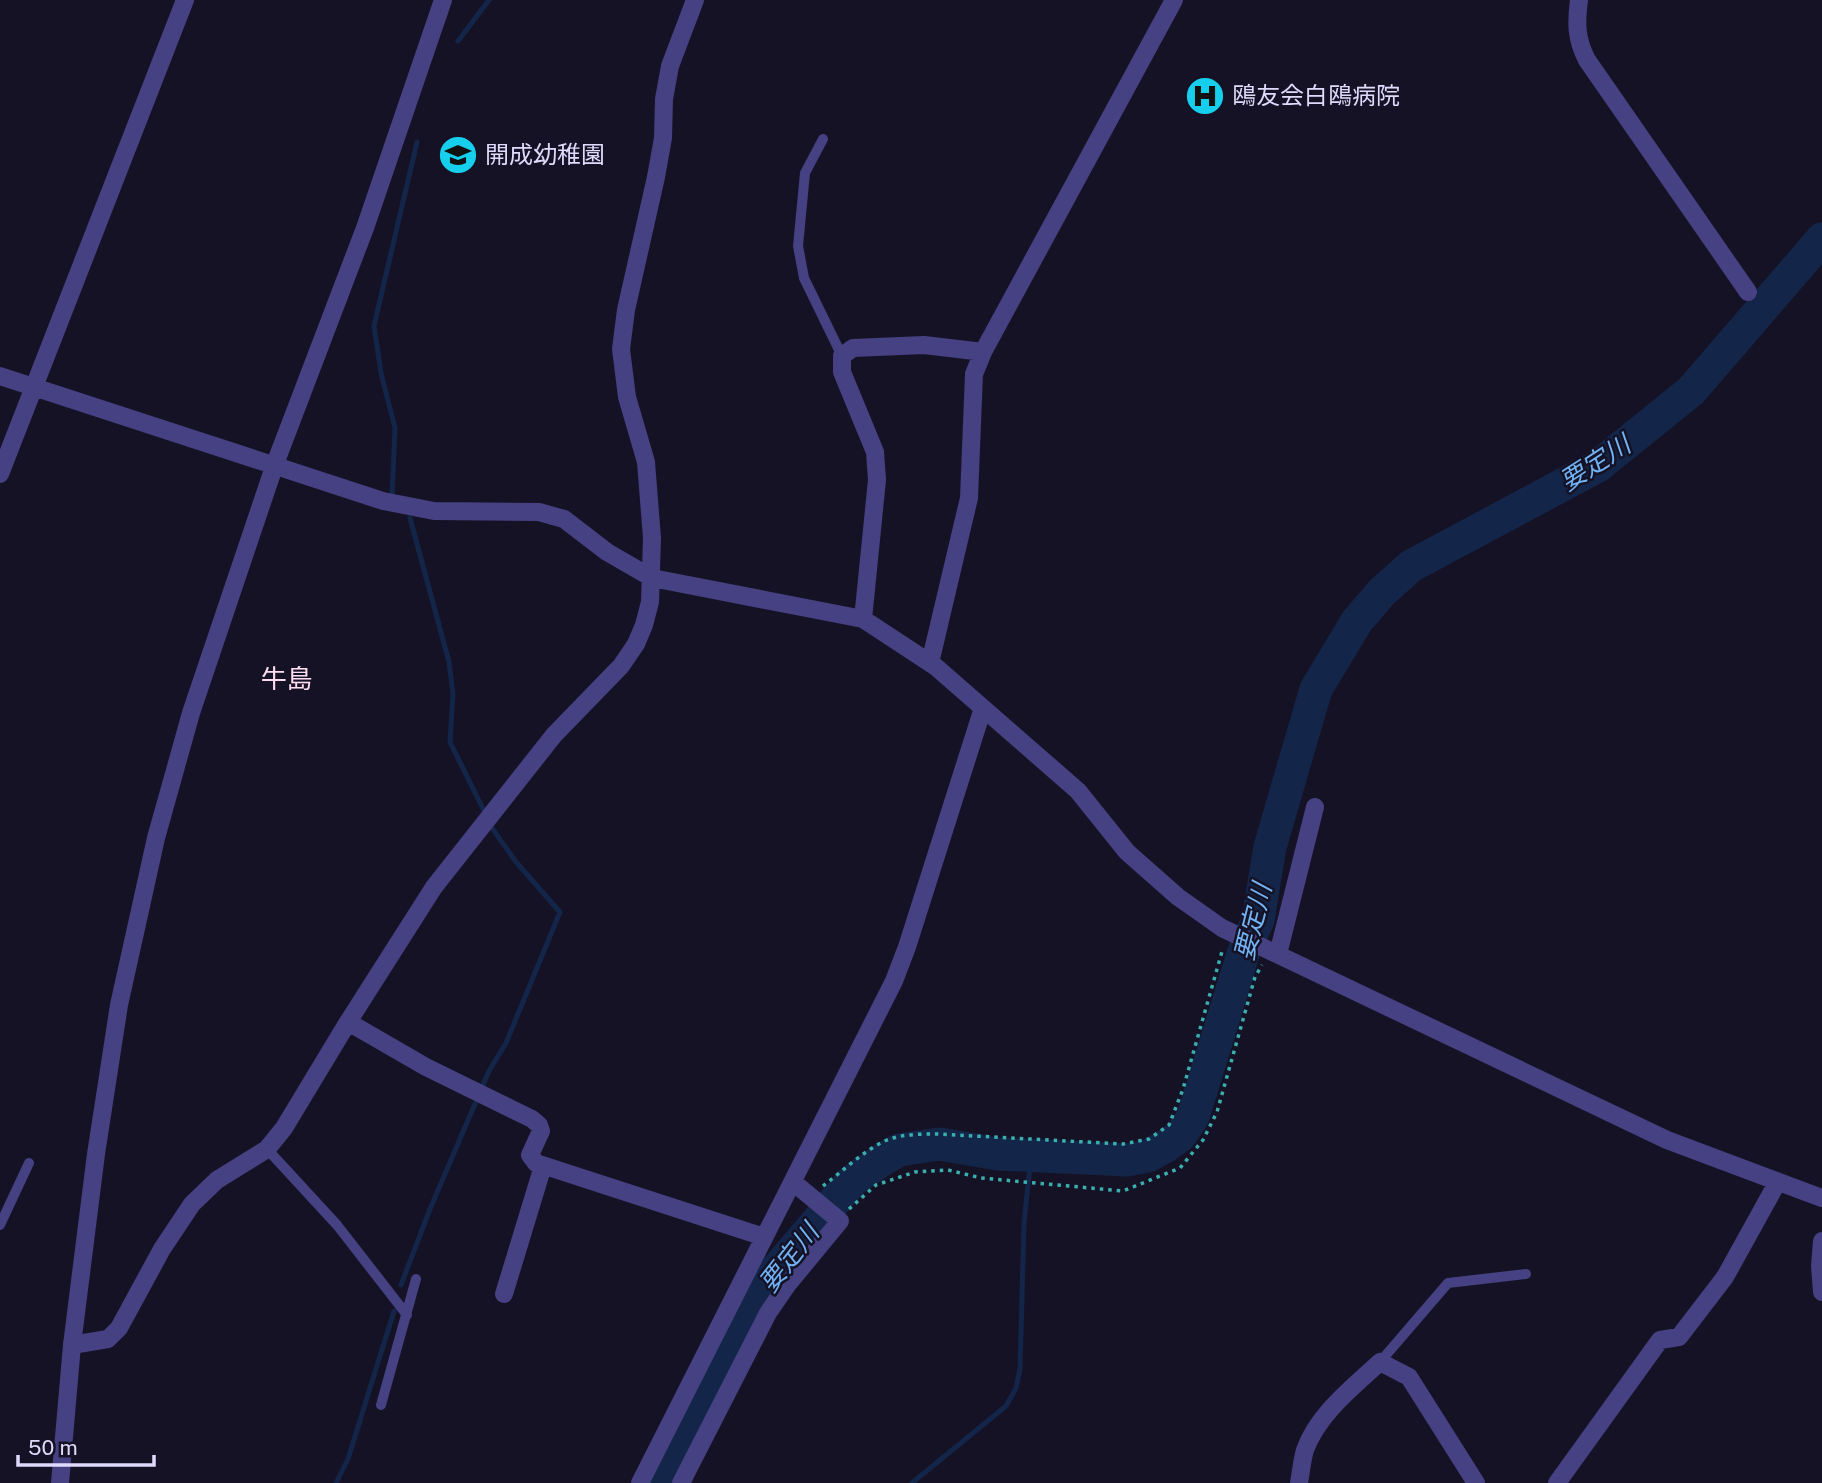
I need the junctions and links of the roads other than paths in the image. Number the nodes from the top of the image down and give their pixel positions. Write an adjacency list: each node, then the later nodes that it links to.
1 (184, 0): 11 (street)
2 (443, 0): 12 (street)
3 (695, 0): 14 (street)
4 (1174, 0): 8 (street)
5 (1579, 0): 7 (street)
6 (823, 139): 9 (lane)
7 (1748, 292)
8 (983, 352): 9 (street); 16 (street)
9 (842, 356): 15 (street)
10 (0, 376): 11 (street)
11 (34, 388): 12 (street); 13 (street)
12 (275, 464): 14 (street); 35 (street)
13 (0, 474)
14 (652, 578): 15 (street); 20 (street)
15 (863, 619): 16 (street)
16 (930, 663): 17 (street)
17 (984, 708): 19 (street); 24 (street)
18 (1315, 807): 19 (street)
19 (1270, 951): 25 (street)
20 (348, 1022): 21 (street); 23 (street)
21 (267, 1149): 34 (lane); 35 (street)
22 (29, 1163): 27 (lane)
23 (543, 1166): 28 (street); 33 (street)
24 (793, 1182): 28 (street); 40 (street)
25 (1777, 1183): 26 (street); 43 (street)
26 (1822, 1198)
27 (0, 1226)
28 (764, 1237): 39 (street)
29 (1822, 1241): 32 (street)
30 (1526, 1274): 36 (lane)
31 (416, 1279): 34 (lane)
32 (1822, 1292)
33 (504, 1294)
34 (407, 1315): 37 (lane)
35 (72, 1345): 38 (street)
36 (1380, 1362): 41 (street); 42 (street)
37 (381, 1405)
38 (61, 1483)
39 (640, 1483)
40 (681, 1483)
41 (1298, 1483)
42 (1476, 1483)
43 (1557, 1483)

